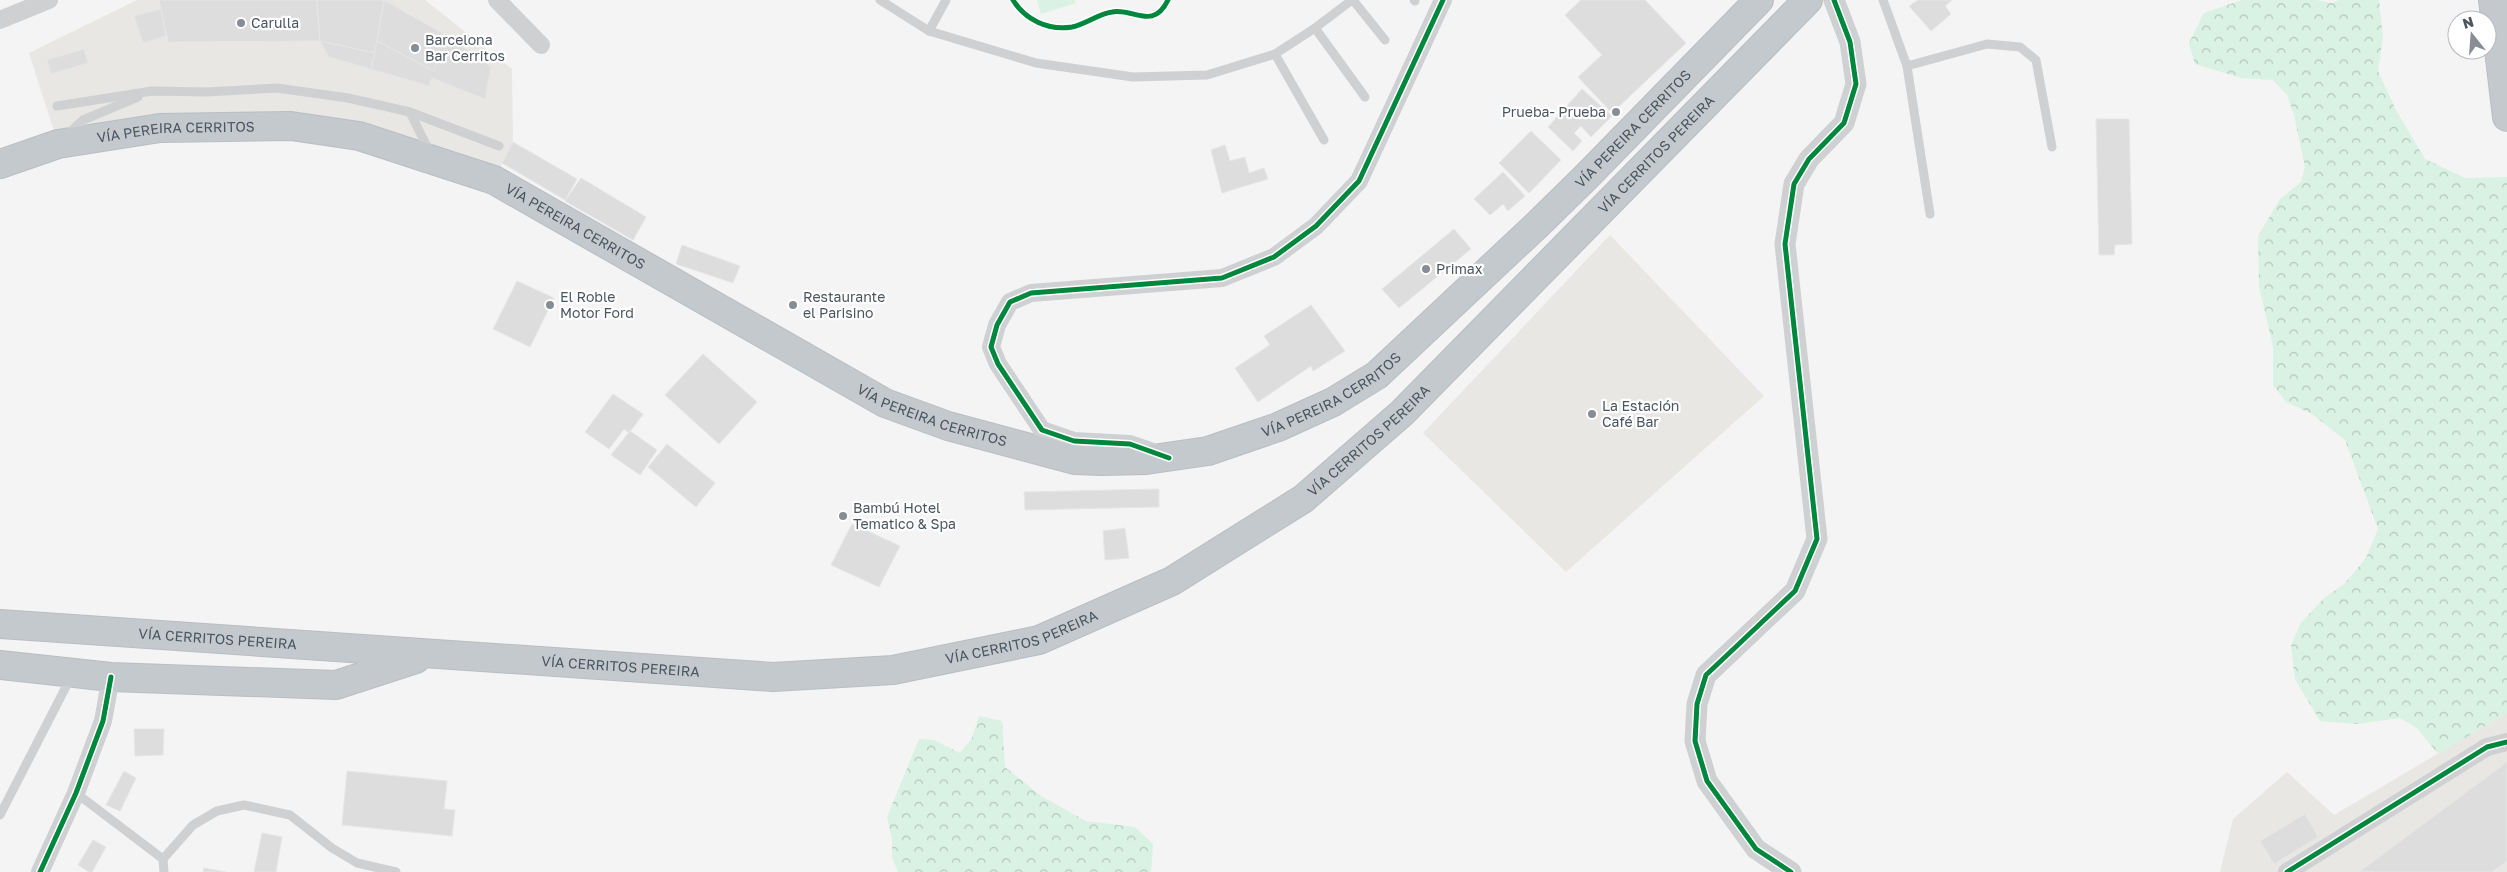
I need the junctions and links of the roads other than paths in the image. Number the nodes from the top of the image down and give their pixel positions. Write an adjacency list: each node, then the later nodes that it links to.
1 (49, 0): 12 (street)
2 (497, 0): 16 (street)
3 (880, 0): 14 (lane)
4 (946, 0): 14 (lane)
5 (1352, 0): 13 (lane); 15 (lane)
6 (1443, 0): 31 (street)
7 (1759, 0): 31 (highway, VÍA PEREIRA CERRITOS)
8 (1808, 0): 33 (highway, VÍA CERRITOS PEREIRA)
9 (1834, 0): 44 (street)
10 (1883, 0): 18 (lane)
11 (2493, 0): 23 (highway)
12 (0, 20)
13 (1315, 28): 17 (lane); 20 (lane)
14 (929, 31): 17 (lane)
15 (1385, 40)
16 (541, 45)
17 (1275, 54): 24 (lane)
18 (1907, 66): 27 (lane); 30 (lane)
19 (152, 91): 21 (lane); 22 (lane); 25 (lane)
20 (1365, 97)
21 (57, 106)
22 (410, 112): 26 (lane); 28 (lane)
23 (2507, 117)
24 (1324, 140)
25 (58, 144): 28 (highway, VÍA PEREIRA CERRITOS); 29 (highway, VÍA PEREIRA CERRITOS)
26 (499, 146)
27 (2052, 147)
28 (433, 160): 31 (highway, VÍA PEREIRA CERRITOS)
29 (0, 164)
30 (1930, 214)
31 (1168, 458)
32 (0, 624): 33 (highway, VÍA CERRITOS PEREIRA)
33 (429, 655): 36 (highway)
34 (0, 665): 35 (highway)
35 (73, 673): 36 (highway); 39 (lane)
36 (111, 677): 38 (street)
37 (2507, 742): 45 (street)
38 (76, 793): 40 (lane); 41 (street)
39 (0, 815)
40 (163, 859): 42 (lane); 43 (lane)
41 (40, 872)
42 (164, 872)
43 (396, 872)
44 (1791, 872)
45 (2287, 872)

